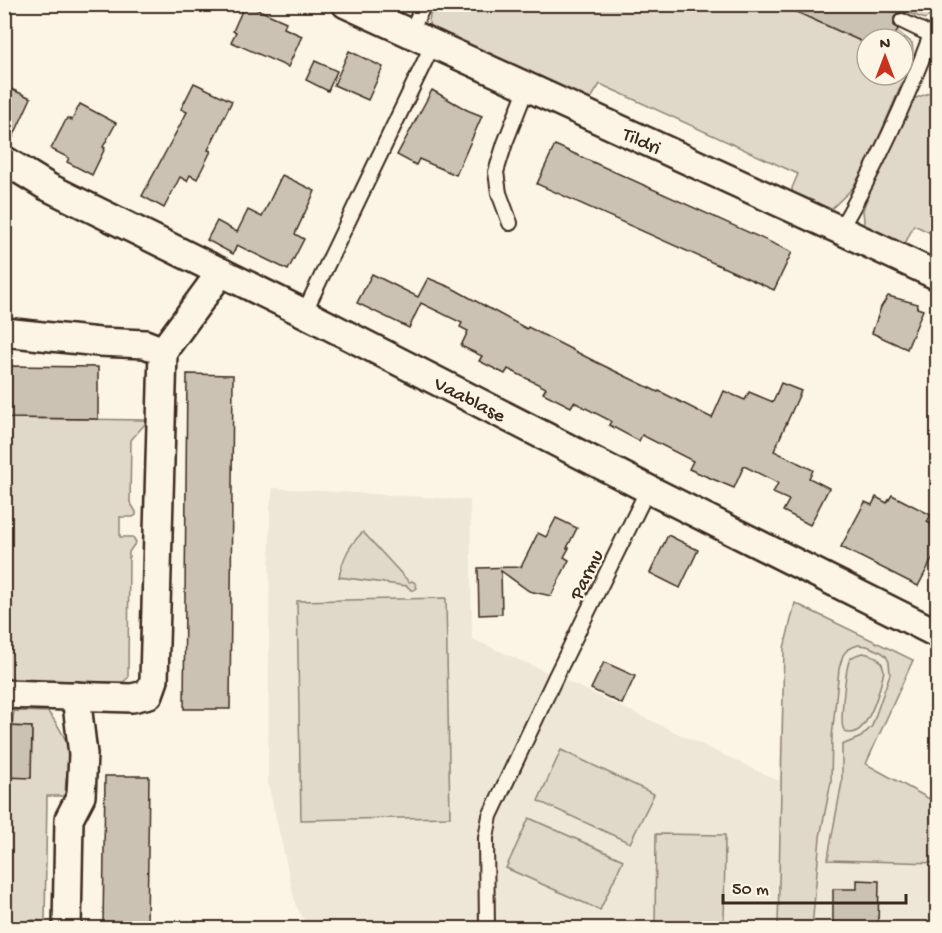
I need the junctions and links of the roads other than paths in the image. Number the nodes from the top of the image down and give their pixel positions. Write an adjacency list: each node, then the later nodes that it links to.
1 (346, 4): 4 (street, Tildri)
2 (424, 4): 4 (lane)
3 (902, 21): 8 (lane)
4 (421, 39): 5 (street, Tildri); 11 (lane)
5 (527, 87): 7 (lane); 8 (street, Tildri)
6 (4, 160): 9 (street, Vaablase)
7 (510, 223)
8 (840, 230): 10 (street, Tildri)
9 (221, 272): 11 (street, Vaablase); 13 (street)
10 (938, 276)
11 (304, 313): 14 (street, Vaablase)
12 (4, 332): 13 (street)
13 (163, 351): 17 (street)
14 (648, 489): 15 (street, Vaablase); 19 (lane, Parmu)
15 (938, 634)
16 (4, 693): 17 (street)
17 (76, 696): 18 (street)
18 (67, 928)
19 (486, 928)

